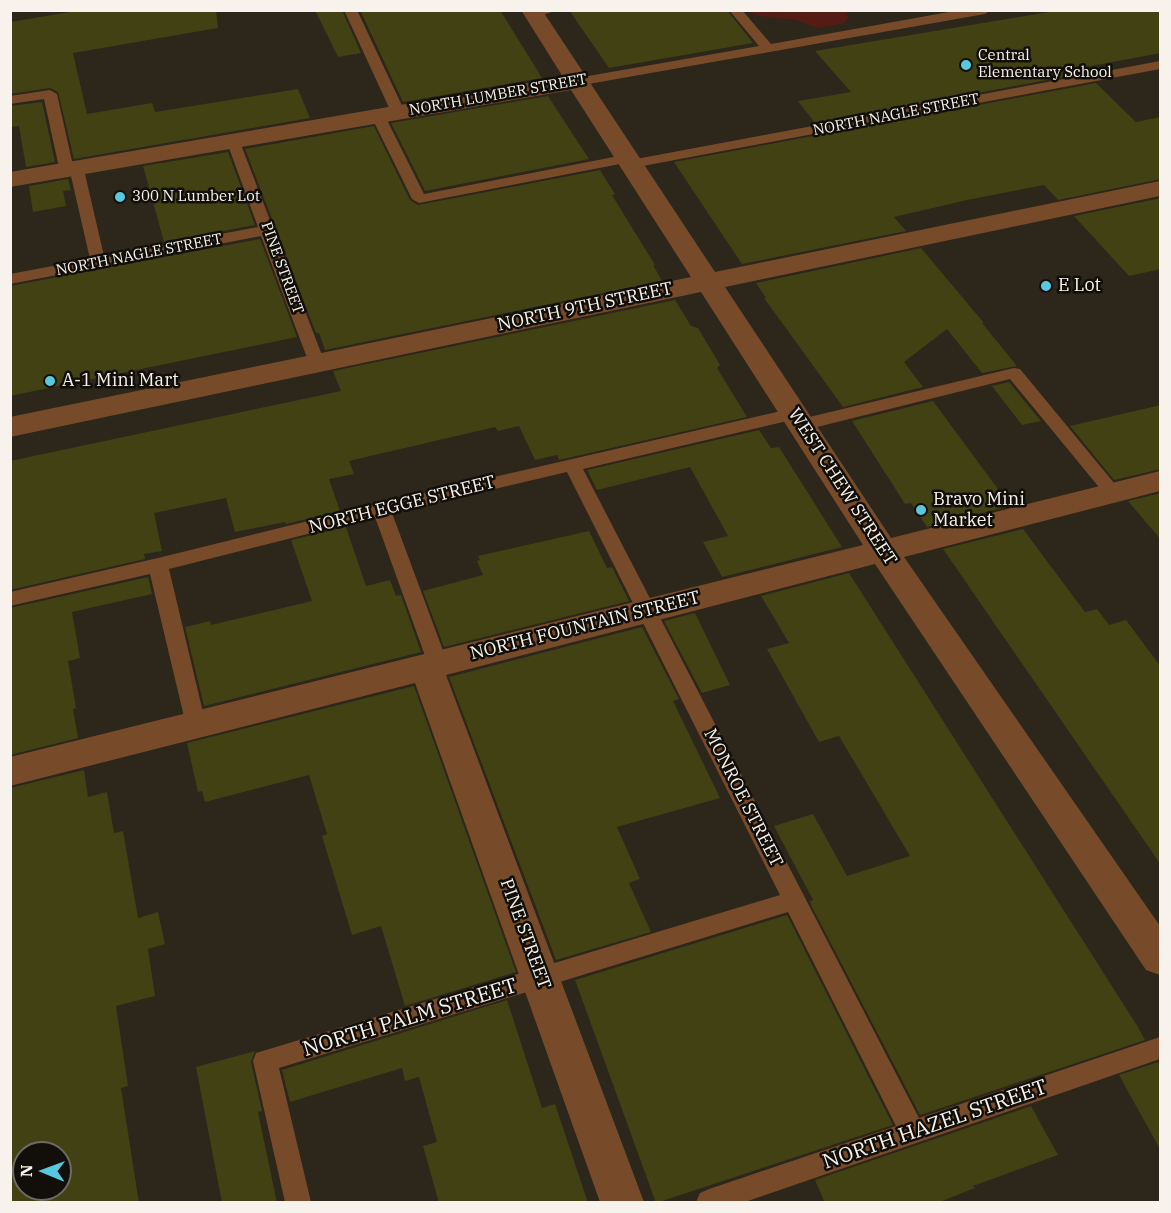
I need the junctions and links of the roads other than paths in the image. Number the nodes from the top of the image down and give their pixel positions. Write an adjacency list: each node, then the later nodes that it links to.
1 (350, 10): 9 (lane)
2 (735, 10): 5 (lane)
3 (985, 10): 5 (lane, NORTH LUMBER STREET)
4 (538, 12): 7 (street, WEST CHEW STREET)
5 (768, 48): 7 (lane, NORTH LUMBER STREET)
6 (1161, 65): 11 (lane, NORTH NAGLE STREET)
7 (577, 82): 9 (street, NORTH LUMBER STREET); 11 (street, WEST CHEW STREET)
8 (10, 100): 12 (lane)
9 (388, 114): 10 (street, NORTH LUMBER STREET); 11 (lane, NORTH NAGLE STREET)
10 (233, 140): 12 (street, NORTH LUMBER STREET); 15 (lane, PINE STREET)
11 (631, 161): 18 (street, WEST CHEW STREET)
12 (72, 169): 13 (street, NORTH LUMBER STREET); 16 (lane)
13 (10, 180)
14 (1161, 188): 18 (street, NORTH 9TH STREET)
15 (268, 230): 16 (lane, NORTH NAGLE STREET); 19 (lane, PINE STREET)
16 (98, 262): 17 (lane, NORTH NAGLE STREET)
17 (10, 279)
18 (709, 282): 19 (street, NORTH 9TH STREET); 20 (street, WEST CHEW STREET)
19 (317, 363): 21 (street, NORTH 9TH STREET)
20 (798, 419): 22 (lane, NORTH EGGE STREET); 24 (lane, NORTH EGGE STREET); 26 (street, WEST CHEW STREET)
21 (10, 427)
22 (572, 465): 25 (lane, NORTH EGGE STREET); 29 (lane, MONROE STREET)
23 (1161, 481): 24 (street, NORTH FOUNTAIN STREET)
24 (1113, 493): 26 (street, NORTH FOUNTAIN STREET)
25 (381, 509): 27 (lane, NORTH EGGE STREET); 30 (lane, PINE STREET)
26 (883, 551): 29 (street, NORTH FOUNTAIN STREET); 34 (street, WEST CHEW STREET)
27 (158, 565): 28 (lane, NORTH EGGE STREET); 31 (lane)
28 (10, 599)
29 (648, 610): 30 (street, NORTH FOUNTAIN STREET); 33 (lane, MONROE STREET)
30 (432, 665): 31 (street, NORTH FOUNTAIN STREET); 35 (street, PINE STREET)
31 (196, 725): 32 (street, NORTH FOUNTAIN STREET)
32 (10, 772)
33 (794, 900): 35 (lane, NORTH PALM STREET); 37 (lane, MONROE STREET)
34 (1161, 958)
35 (541, 979): 38 (lane, NORTH PALM STREET); 39 (street, PINE STREET)
36 (1161, 1048): 37 (lane, NORTH HAZEL STREET)
37 (913, 1132): 40 (lane, NORTH HAZEL STREET)
38 (298, 1203)
39 (622, 1203)
40 (709, 1203)

